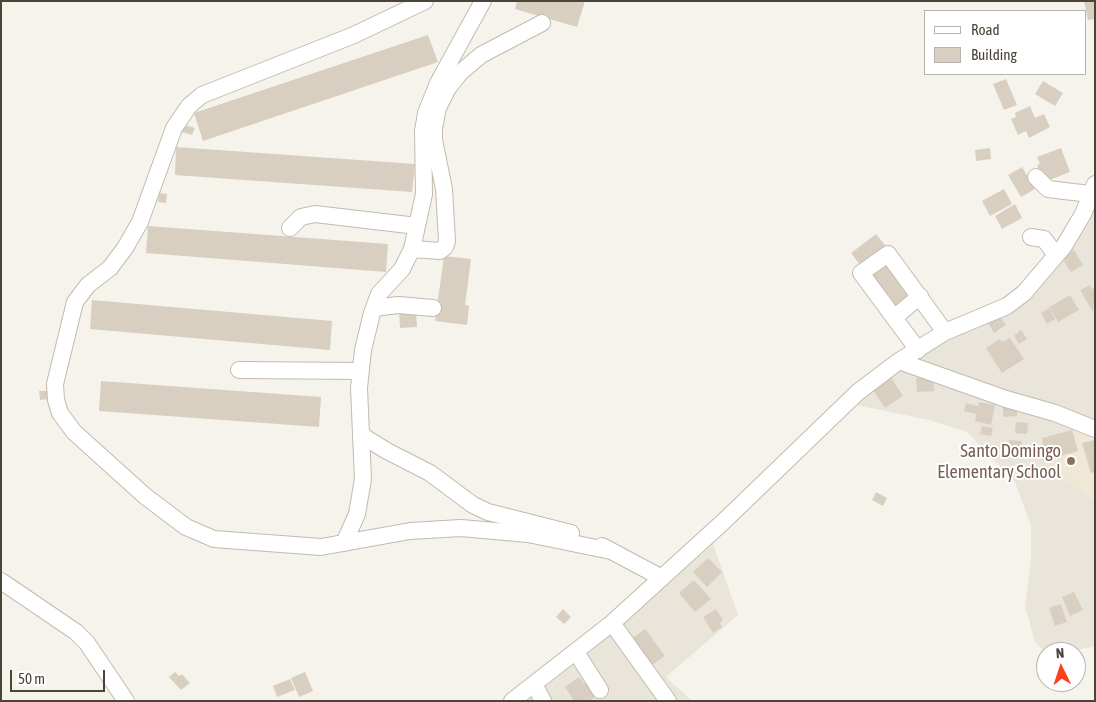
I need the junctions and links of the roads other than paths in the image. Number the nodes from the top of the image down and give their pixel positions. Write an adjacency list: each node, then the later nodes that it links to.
1 (425, 1): 22 (street)
2 (483, 1): 6 (street)
3 (542, 24): 9 (street)
4 (1036, 177): 5 (street)
5 (1092, 189): 10 (street)
6 (417, 226): 7 (street); 9 (street)
7 (290, 228)
8 (1031, 237): 10 (street)
9 (412, 249): 12 (street)
10 (1055, 254): 15 (street)
11 (920, 296): 14 (street); 14 (street); 15 (street)
12 (374, 308): 13 (street); 19 (street)
13 (433, 308)
14 (894, 318): 16 (street)
15 (946, 332): 16 (street)
16 (918, 350): 17 (street)
17 (899, 361): 20 (street); 24 (street)
18 (239, 370): 19 (street)
19 (361, 371): 21 (street)
20 (1095, 429)
21 (362, 435): 22 (street); 23 (street)
22 (344, 543): 23 (street)
23 (611, 551): 24 (street)
24 (662, 578): 26 (street)
25 (1, 581): 30 (street)
26 (612, 623): 27 (street); 33 (street)
27 (576, 652): 28 (street); 29 (street)
28 (534, 684): 31 (street); 32 (street)
29 (600, 690)
30 (126, 701)
31 (512, 701)
32 (543, 701)
33 (668, 701)

